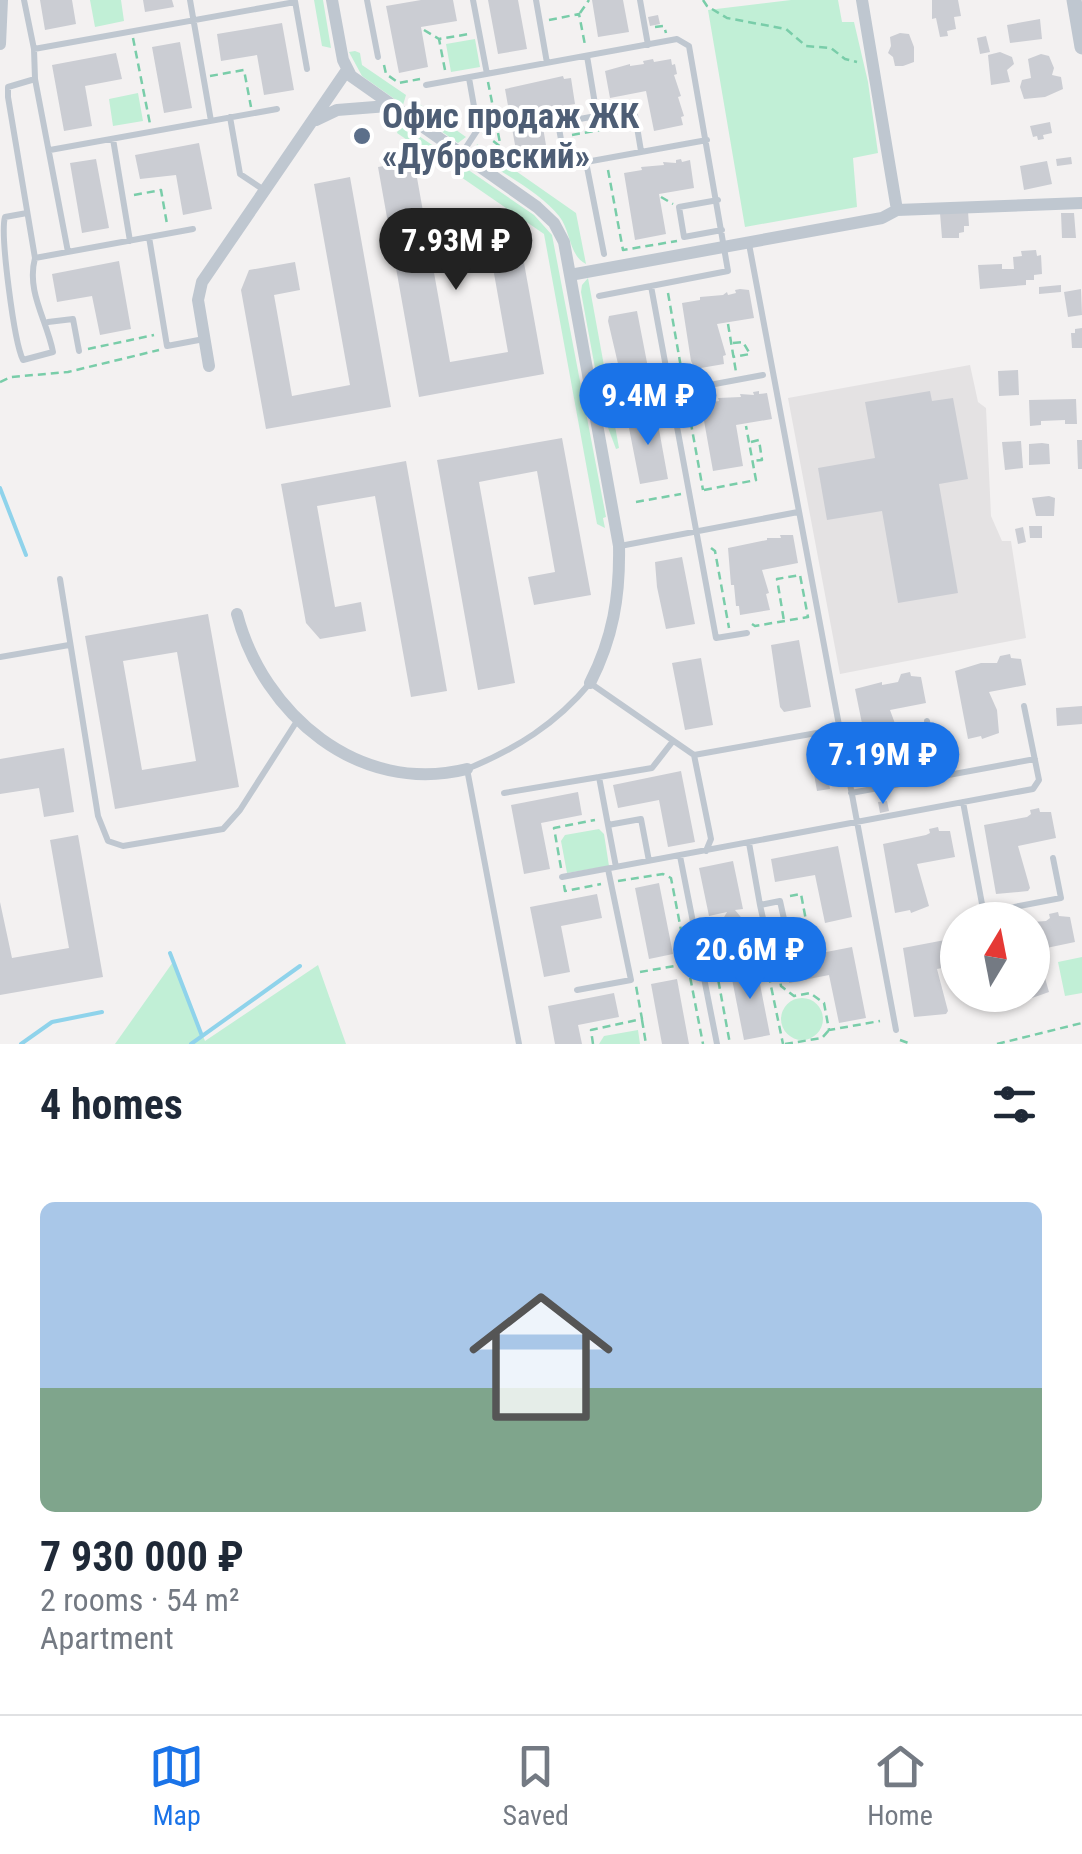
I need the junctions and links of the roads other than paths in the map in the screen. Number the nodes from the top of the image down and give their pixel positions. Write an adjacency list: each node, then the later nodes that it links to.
1 (2, 0): 13 (street)
2 (24, 0): 16 (lane)
3 (190, 0): 12 (lane)
4 (332, 0): 21 (street)
5 (367, 0): 18 (lane)
6 (474, 0): 22 (lane)
7 (536, 0): 19 (lane)
8 (640, 0): 14 (lane)
9 (862, 0): 41 (street)
10 (1074, 0): 15 (street)
11 (295, 1): 12 (lane); 20 (lane)
12 (194, 21): 16 (lane); 30 (lane)
13 (0, 44)
14 (648, 44): 17 (lane); 33 (lane)
15 (1082, 46)
16 (34, 49): 24 (lane)
17 (587, 56): 19 (lane); 28 (lane)
18 (380, 59)
19 (548, 63): 22 (lane)
20 (307, 69)
21 (348, 70): 26 (street); 31 (street)
22 (487, 74): 23 (lane)
23 (469, 78): 25 (lane); 36 (lane)
24 (34, 79): 34 (lane); 42 (lane)
25 (428, 81)
26 (391, 106): 31 (street); 36 (street)
27 (276, 109): 29 (lane)
28 (598, 116): 35 (lane); 37 (lane)
29 (230, 117): 30 (lane); 38 (lane)
30 (211, 121): 32 (lane)
31 (308, 126): 38 (street)
32 (112, 138): 34 (lane); 46 (lane)
33 (706, 140): 35 (lane); 39 (lane)
34 (50, 150): 49 (lane)
35 (641, 152): 37 (lane)
36 (462, 155): 52 (street)
37 (586, 162): 50 (lane)
38 (264, 190): 56 (street)
39 (718, 200): 44 (lane); 44 (lane)
40 (1082, 202): 41 (street)
41 (898, 210): 47 (street)
42 (27, 212): 51 (lane); 55 (lane)
43 (193, 229): 45 (lane)
44 (722, 230): 48 (lane)
45 (149, 237): 46 (lane); 56 (lane)
46 (130, 241): 49 (lane)
47 (749, 242): 48 (street); 61 (lane)
48 (725, 246): 52 (street); 53 (lane)
49 (68, 252): 51 (lane)
50 (604, 254)
51 (35, 258): 55 (lane)
52 (570, 275): 63 (street)
53 (650, 286): 54 (lane); 60 (lane)
54 (599, 296)
55 (48, 322): 57 (lane)
56 (204, 340): 58 (street)
57 (80, 350)
58 (209, 366)
59 (763, 375): 60 (lane)
60 (672, 392): 62 (lane)
61 (798, 512): 62 (lane); 73 (lane)
62 (696, 532): 63 (lane); 66 (lane)
63 (619, 546): 69 (street)
64 (60, 579): 67 (lane)
65 (237, 614): 71 (street)
66 (747, 633)
67 (69, 645): 68 (lane); 71 (lane)
68 (0, 658)
69 (590, 683): 74 (lane); 77 (lane)
70 (1024, 706): 76 (lane)
71 (297, 721): 77 (street)
72 (926, 721): 79 (lane)
73 (839, 729): 75 (lane); 81 (lane)
74 (673, 741): 75 (lane); 78 (lane)
75 (694, 755): 86 (lane)
76 (1035, 759): 79 (lane); 82 (lane)
77 (467, 770): 99 (lane)
78 (600, 777): 80 (lane); 83 (lane)
79 (938, 777): 81 (lane)
80 (504, 792)
81 (852, 794): 84 (lane)
82 (963, 802): 84 (lane); 92 (lane)
83 (607, 822): 89 (lane); 90 (lane)
84 (857, 822): 85 (lane); 98 (lane)
85 (749, 843): 86 (lane); 94 (lane)
86 (705, 852): 87 (lane)
87 (680, 856): 89 (lane); 96 (lane)
88 (1053, 858): 93 (lane)
89 (649, 862): 90 (lane)
90 (612, 868): 91 (lane); 97 (lane)
91 (562, 877)
92 (981, 902)
93 (1044, 902)
94 (760, 905): 95 (lane); 95 (lane)
95 (770, 952): 96 (lane)
96 (701, 964): 100 (lane)
97 (578, 990)
98 (896, 1030)
99 (518, 1044)
100 (717, 1044)

